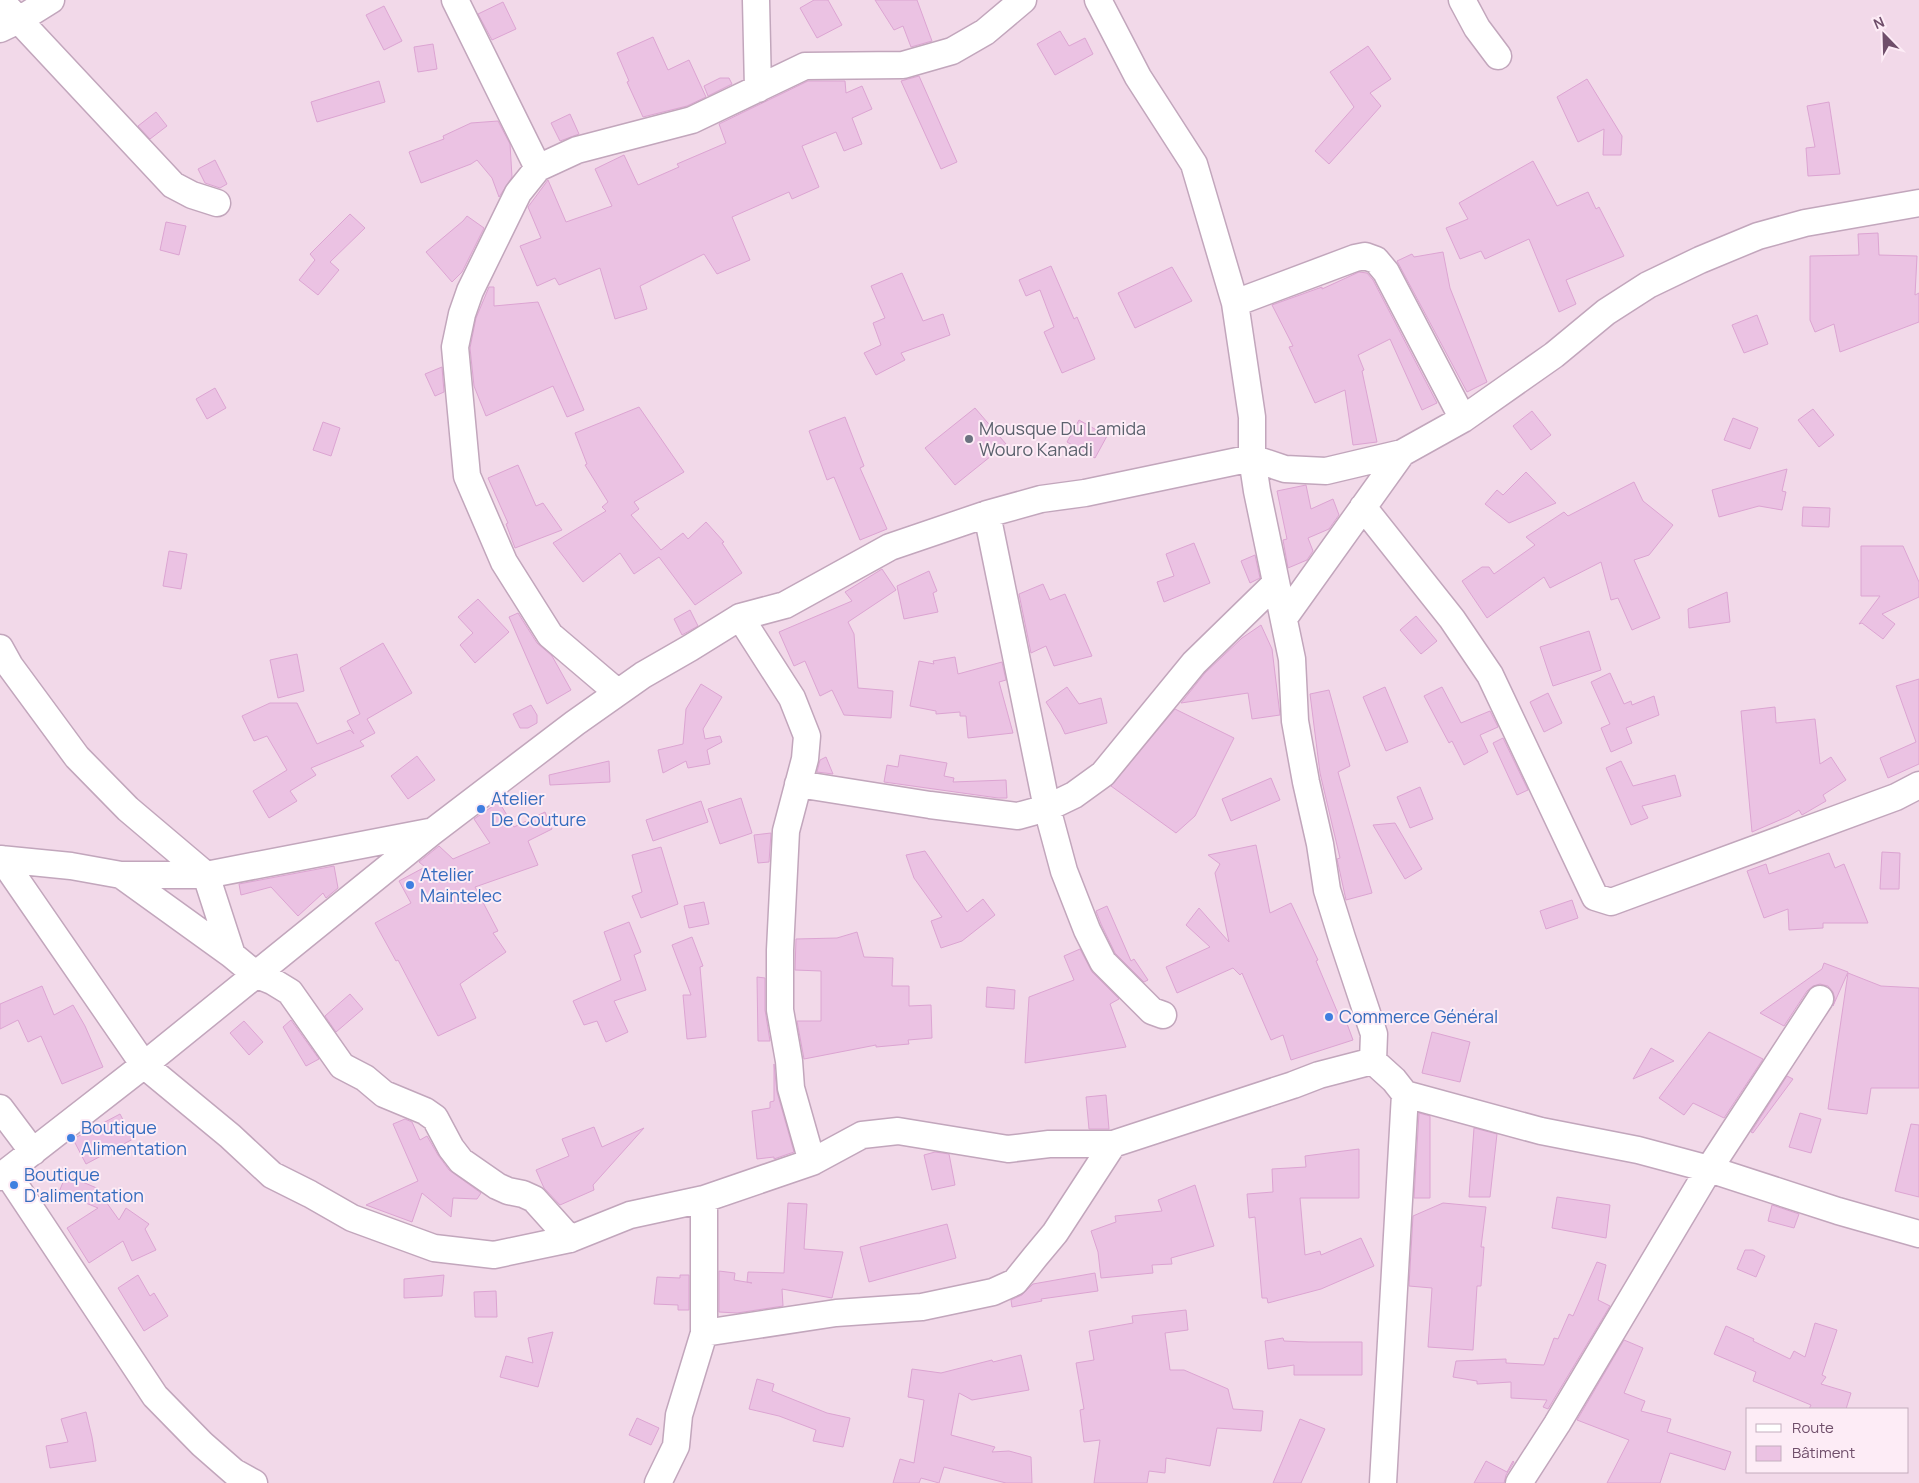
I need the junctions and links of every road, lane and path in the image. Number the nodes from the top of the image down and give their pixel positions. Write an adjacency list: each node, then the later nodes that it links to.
1 (0, 0): 8 (street)
2 (51, 0): 8 (street)
3 (455, 0): 11 (street)
4 (756, 0): 10 (street)
5 (1023, 0): 10 (street)
6 (1098, 0): 14 (street)
7 (1462, 0): 9 (street)
8 (10, 25): 12 (street)
9 (1498, 56)
10 (758, 89): 11 (street)
11 (538, 168): 24 (street)
12 (217, 203)
13 (1919, 203): 15 (street)
14 (1235, 303): 15 (street); 17 (street)
15 (1464, 419): 16 (street)
16 (1402, 453): 17 (street); 18 (street)
17 (1252, 458): 19 (street); 20 (street)
18 (1363, 507): 22 (street); 26 (street)
19 (988, 514): 21 (street); 27 (street)
20 (1276, 583): 22 (street); 27 (street)
21 (740, 617): 24 (street); 25 (street)
22 (1284, 618): 36 (street)
23 (0, 648): 31 (street)
24 (617, 692): 28 (street)
25 (798, 784): 27 (street); 42 (street)
26 (1919, 785)
27 (1047, 808): 35 (street)
28 (432, 832): 31 (street); 33 (street)
29 (1, 859): 30 (street); 37 (street)
30 (121, 874): 31 (street); 32 (street)
31 (206, 875): 32 (street)
32 (232, 955): 33 (street)
33 (255, 974): 37 (street); 47 (street)
34 (1820, 999): 43 (street)
35 (1163, 1015)
36 (1373, 1061): 38 (street); 40 (street)
37 (144, 1065): 41 (street); 47 (street)
38 (1405, 1094): 43 (street); 51 (street)
39 (0, 1108): 41 (street)
40 (1114, 1144): 42 (street); 48 (street)
41 (32, 1152): 44 (street)
42 (812, 1162): 45 (street)
43 (1709, 1169): 46 (street); 52 (street)
44 (3, 1175): 49 (street)
45 (704, 1199): 47 (street); 48 (street)
46 (1919, 1234)
47 (570, 1239)
48 (704, 1333): 50 (street)
49 (238, 1479)
50 (658, 1483)
51 (1383, 1483)
52 (1519, 1483)

